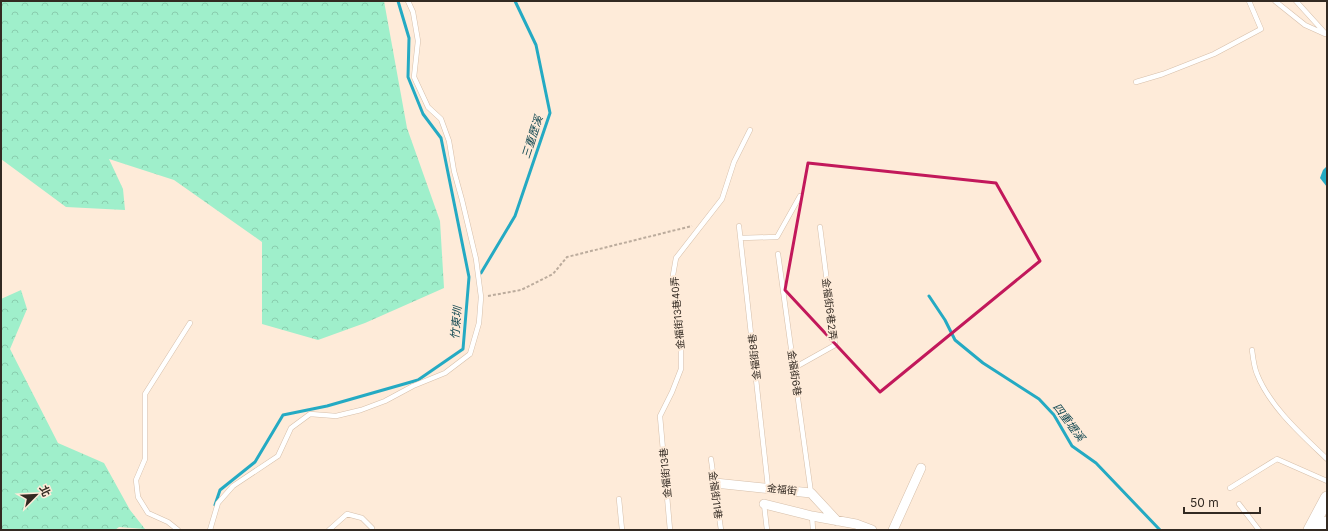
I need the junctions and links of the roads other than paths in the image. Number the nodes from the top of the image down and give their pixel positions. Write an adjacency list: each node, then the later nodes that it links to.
1 (408, 1): 35 (lane)
2 (1249, 1): 6 (lane)
3 (1275, 1): 5 (lane)
4 (1296, 1): 5 (lane)
5 (1326, 35)
6 (1136, 82)
7 (750, 130): 16 (lane, 金福街13巷40弄)
8 (800, 196): 11 (lane)
9 (739, 226): 11 (lane, 金福街8巷)
10 (820, 227): 15 (lane, 金福街6巷2弄)
11 (741, 238): 22 (lane, 金福街8巷)
12 (778, 254): 15 (lane, 金福街6巷)
13 (190, 323): 34 (lane)
14 (1252, 350): 18 (lane)
15 (794, 368): 24 (lane, 金福街6巷)
16 (660, 416): 38 (lane, 金福街13巷)
17 (711, 459): 21 (lane, 金福街11巷)
18 (1327, 459)
19 (921, 468): 43 (street)
20 (1327, 481): 23 (lane)
21 (715, 483): 22 (street, 金福街); 39 (lane, 金福街11巷)
22 (768, 487): 24 (street, 金福街)
23 (1230, 488)
24 (811, 493): 30 (street, 金福街)
25 (1327, 498): 45 (main road)
26 (618, 499): 37 (lane)
27 (764, 504): 29 (street, 金福街); 40 (lane)
28 (1239, 504): 44 (lane)
29 (812, 516): 30 (street, 金福街); 41 (lane)
30 (837, 521): 32 (street, 金福街)
31 (1327, 523): 46 (main road)
32 (856, 527): 42 (street, 金福街)
33 (372, 528): 36 (lane)
34 (178, 530)
35 (210, 530)
36 (329, 530)
37 (622, 530)
38 (670, 530)
39 (721, 530)
40 (766, 530)
41 (813, 530)
42 (872, 530)
43 (893, 530)
44 (1259, 530)
45 (1310, 530)
46 (1323, 530)

